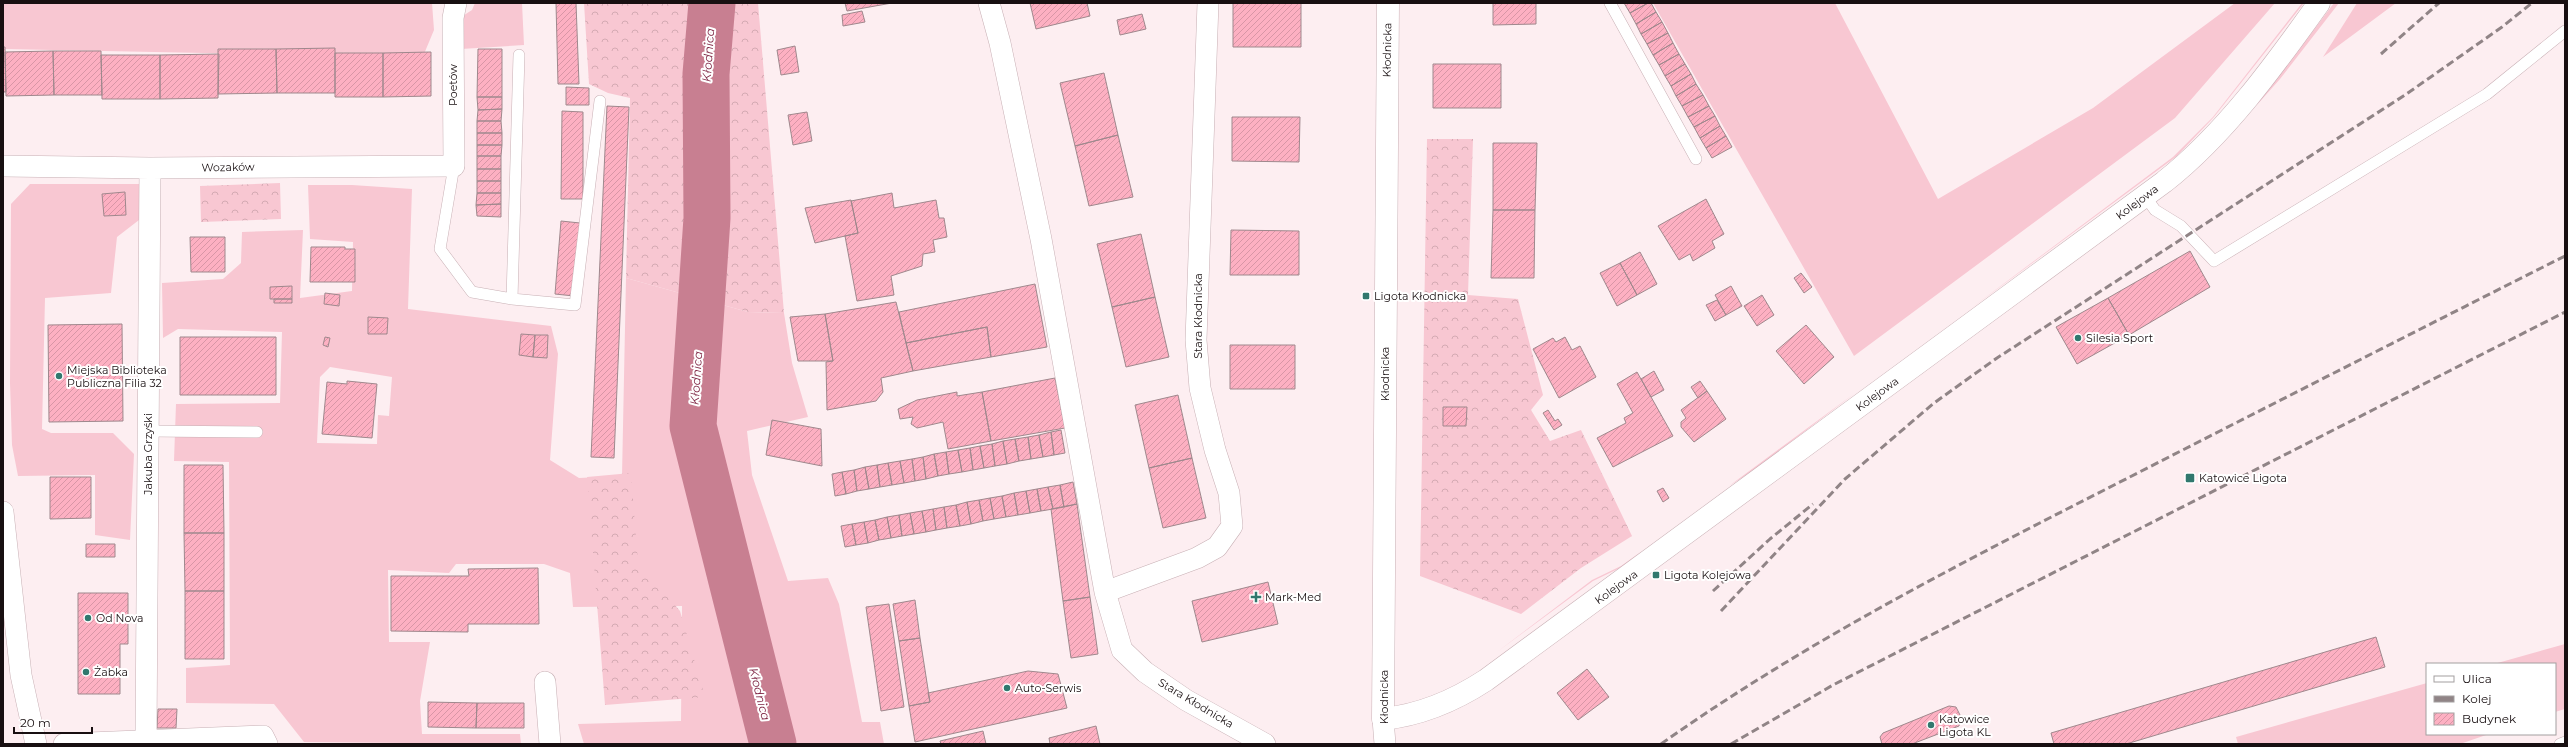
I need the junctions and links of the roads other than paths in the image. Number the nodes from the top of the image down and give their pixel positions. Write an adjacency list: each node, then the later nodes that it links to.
1 (456, 3): 12 (street, Poetów)
2 (989, 3): 19 (street, Stara Kłodnicka)
3 (1208, 3): 19 (street, Stara Kłodnicka)
4 (1388, 3): 22 (street, Kłodnicka)
5 (1610, 3): 10 (lane)
6 (2319, 3): 14 (street, Kolejowa)
7 (2565, 31): 14 (lane)
8 (520, 55): 15 (lane)
9 (600, 101): 15 (lane)
10 (1696, 159)
11 (3, 166): 13 (street, Wozaków)
12 (454, 166): 13 (street, Wozaków); 15 (lane)
13 (150, 168): 16 (street, Jakuba Grzyśki)
14 (2145, 196): 22 (street, Kolejowa)
15 (512, 299)
16 (148, 431): 17 (lane); 23 (street, Jakuba Grzyśki)
17 (257, 432)
18 (3, 512): 20 (street)
19 (1105, 592): 29 (street, Stara Kłodnicka)
20 (12, 675): 25 (street)
21 (545, 682): 28 (street)
22 (1383, 719): 30 (street, Kłodnicka)
23 (146, 739): 26 (street); 27 (street)
24 (2565, 742): 31 (lane)
25 (36, 744)
26 (64, 744)
27 (268, 744)
28 (550, 744)
29 (1265, 744)
30 (1385, 744)
31 (2560, 744)

